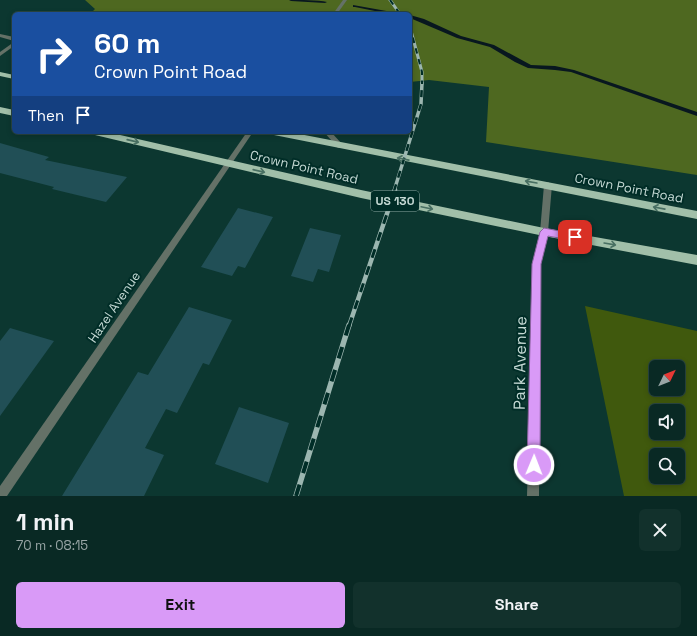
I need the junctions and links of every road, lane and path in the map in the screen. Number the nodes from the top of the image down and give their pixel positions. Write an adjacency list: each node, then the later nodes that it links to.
1 (345, 0): 2 (street)
2 (336, 12)
3 (0, 35): 4 (street)
4 (12, 38)
5 (12, 45): 6 (street)
6 (0, 54)
7 (0, 74): 8 (highway)
8 (12, 77)
9 (0, 110): 10 (highway)
10 (12, 113)
11 (104, 134): 16 (highway, Crown Point Road / US 130, one-way to 16)
12 (249, 134): 16 (street, Hazel Avenue)
13 (283, 134): 15 (highway, Crown Point Road)
14 (329, 134): 15 (street)
15 (340, 146): 17 (highway, Crown Point Road, one-way to 15)
16 (228, 163): 19 (highway, Crown Point Road / US 130, one-way to 19); 21 (street, Hazel Avenue)
17 (548, 185): 18 (highway, Crown Point Road, one-way to 17); 19 (street, Park Avenue)
18 (697, 215)
19 (544, 232): 20 (highway, Crown Point Road / US 130, one-way to 20); 22 (street, Park Avenue)
20 (697, 260)
21 (0, 496)
22 (533, 496)

